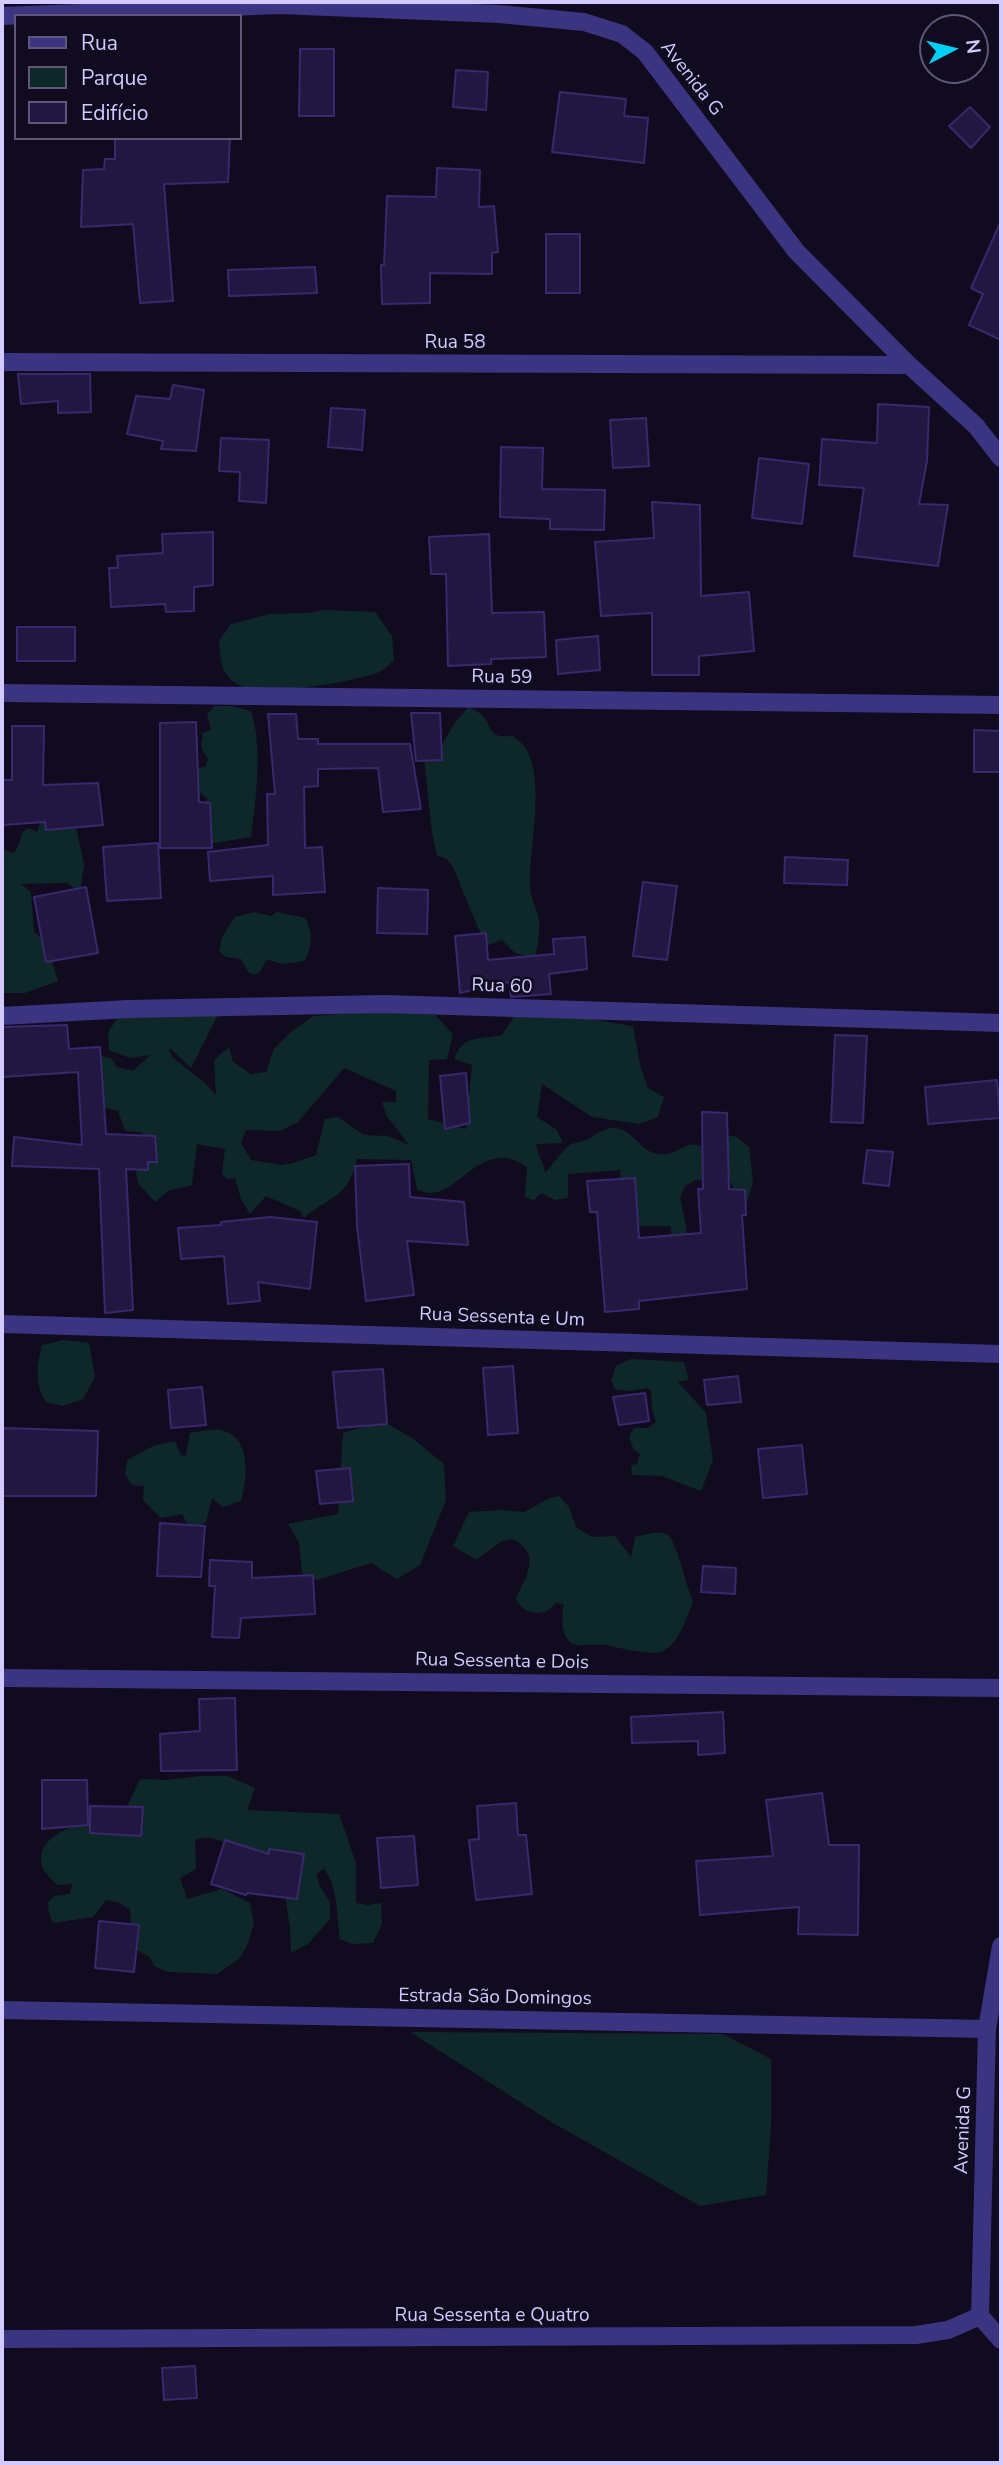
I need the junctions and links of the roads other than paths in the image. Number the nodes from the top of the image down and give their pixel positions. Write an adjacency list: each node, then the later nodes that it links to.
1 (53, 14): 3 (street, Avenida G)
2 (2, 362): 3 (street, Rua 58)
3 (909, 365): 4 (street, Avenida G)
4 (1001, 458)
5 (2, 693): 6 (street, Rua 59)
6 (1001, 705)
7 (2, 1016): 8 (street, Rua 60)
8 (1001, 1023)
9 (2, 1324): 10 (street, Rua Sessenta e Um)
10 (1001, 1354)
11 (2, 1678): 12 (street, Rua Sessenta e Dois)
12 (1001, 1688)
13 (1001, 1945): 15 (street, Avenida G)
14 (2, 2010): 15 (street, Estrada São Domingos)
15 (988, 2029): 16 (street, Avenida G)
16 (979, 2316): 17 (street, Rua Sessenta e Quatro); 18 (street)
17 (2, 2339)
18 (1001, 2340)

